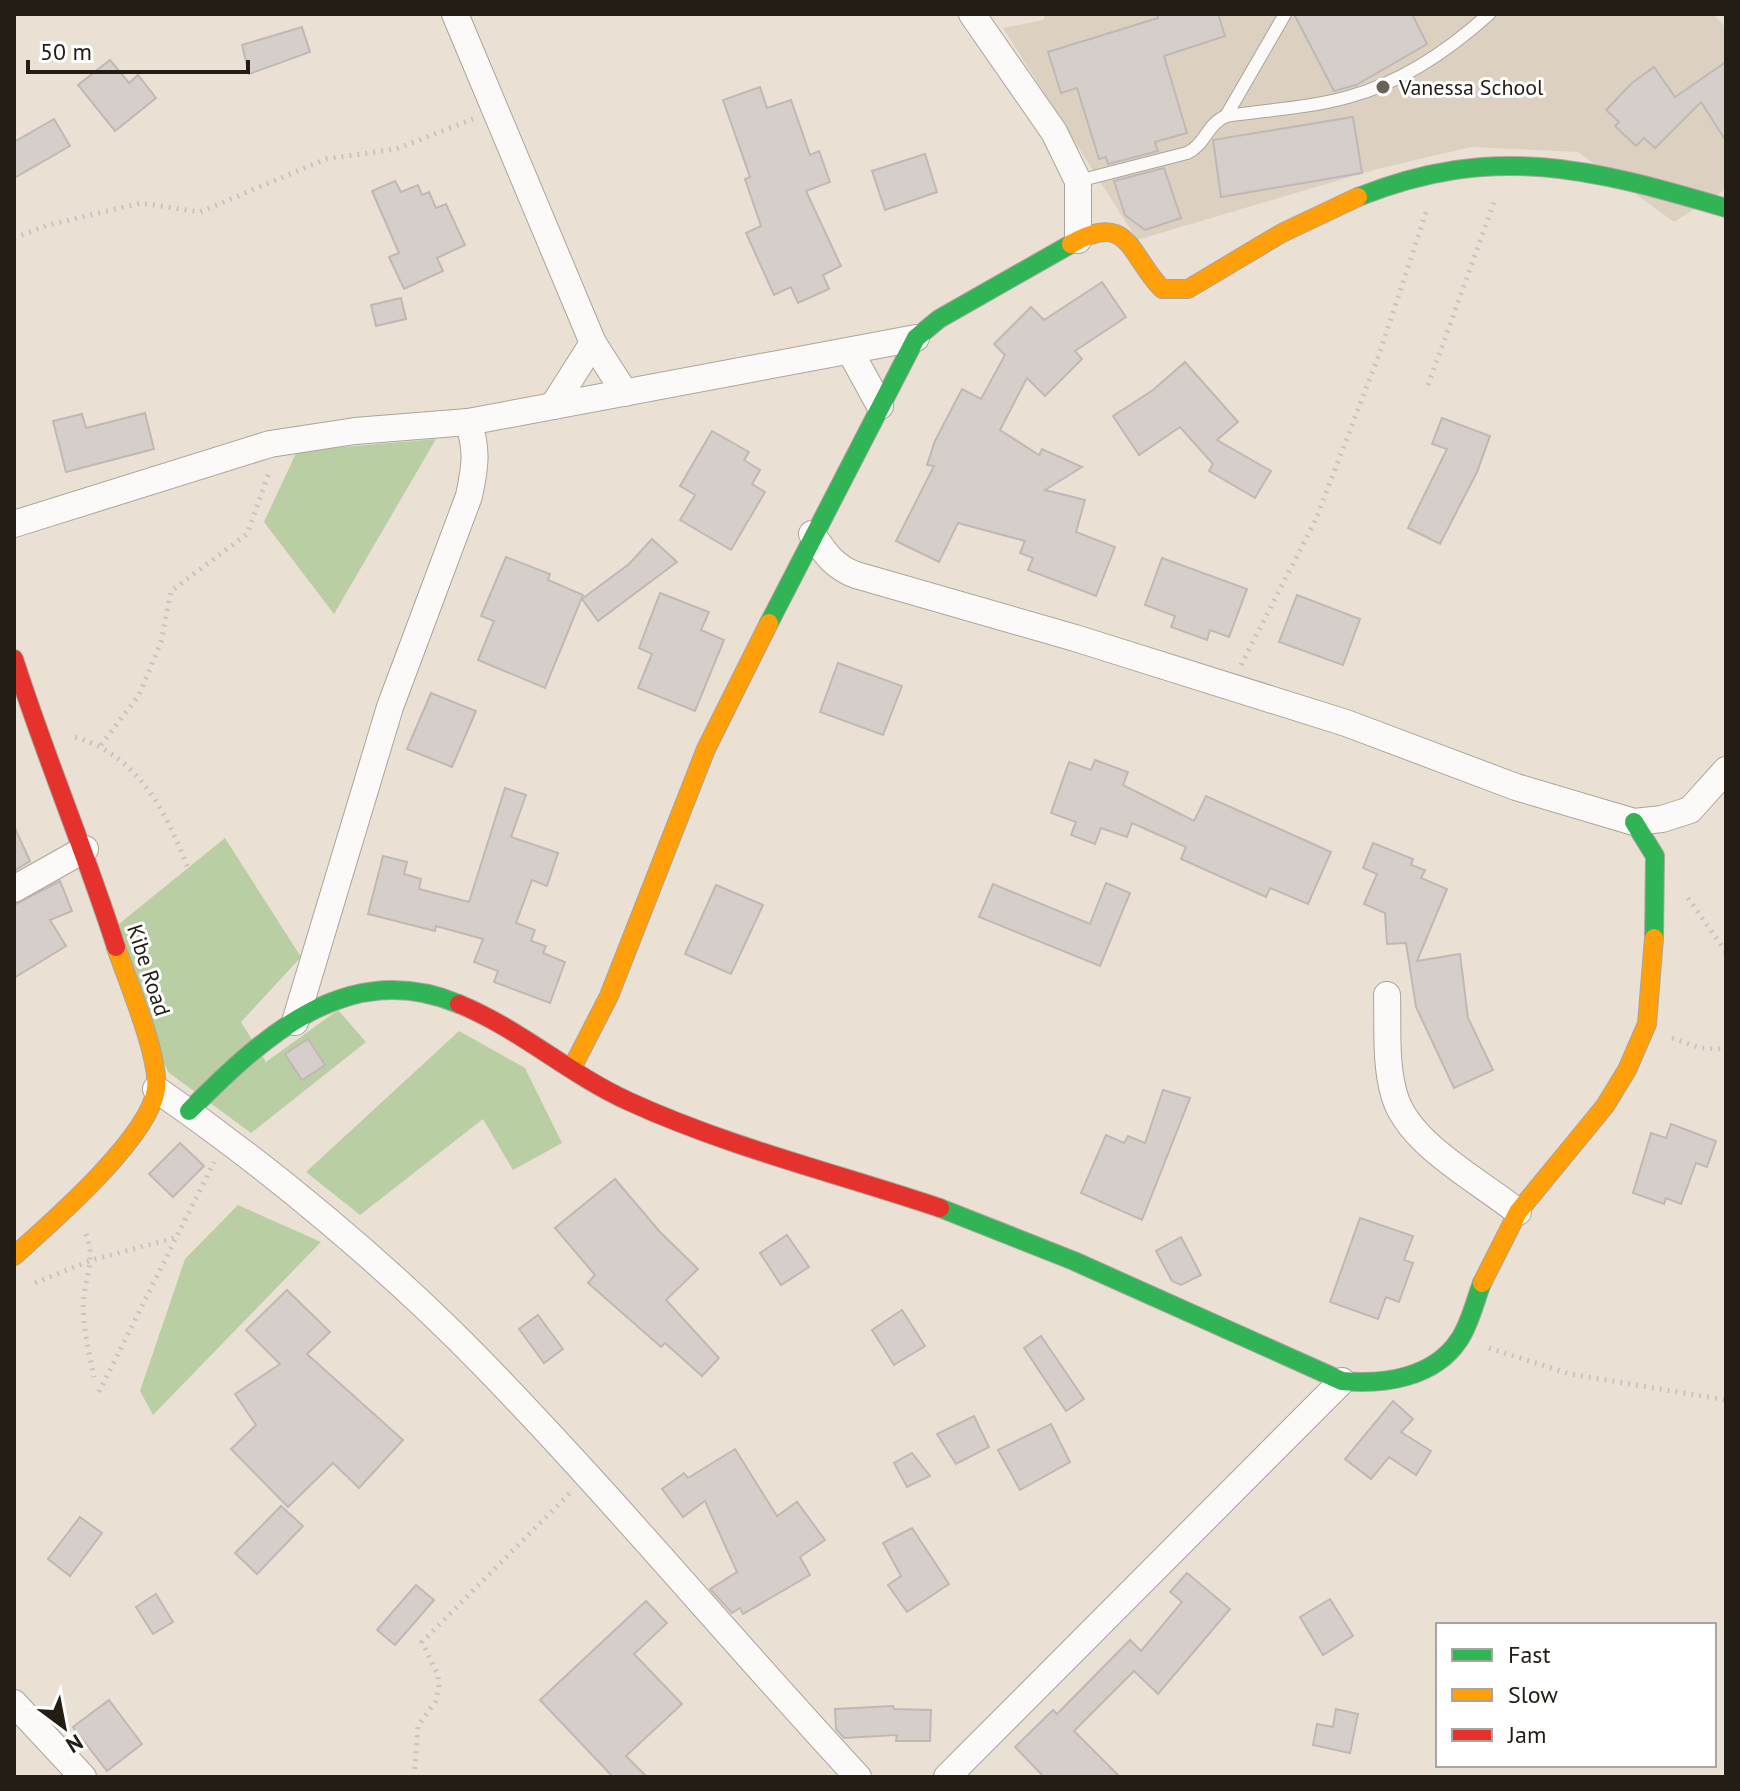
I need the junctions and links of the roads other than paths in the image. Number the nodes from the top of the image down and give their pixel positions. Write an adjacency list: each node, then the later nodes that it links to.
1 (455, 14): 10 (street)
2 (972, 14): 6 (street)
3 (1285, 14): 5 (lane)
4 (1489, 14): 5 (lane)
5 (1226, 116): 6 (lane)
6 (1078, 181): 8 (street)
7 (1726, 208): 8 (street)
8 (1078, 240): 9 (street)
9 (916, 338): 11 (street); 14 (street)
10 (593, 343): 12 (street); 13 (street)
11 (851, 353): 12 (street); 14 (street)
12 (625, 393): 13 (street)
13 (553, 406): 15 (street)
14 (880, 406): 17 (street)
15 (468, 422): 16 (street); 24 (street)
16 (14, 524)
17 (812, 534): 20 (street); 25 (street)
18 (14, 659): 21 (street, Kibe Road)
19 (1726, 770): 20 (street)
20 (1634, 822): 28 (street)
21 (85, 849): 22 (street); 26 (street, Kibe Road)
22 (14, 889)
23 (1387, 995): 28 (street)
24 (295, 1022): 25 (street); 27 (street)
25 (572, 1068): 30 (street)
26 (156, 1089): 27 (street); 29 (street)
27 (189, 1111): 33 (street)
28 (1518, 1212): 30 (street)
29 (14, 1256)
30 (1342, 1381): 34 (street)
31 (14, 1703): 32 (street)
32 (83, 1777)
33 (858, 1777)
34 (947, 1777)

